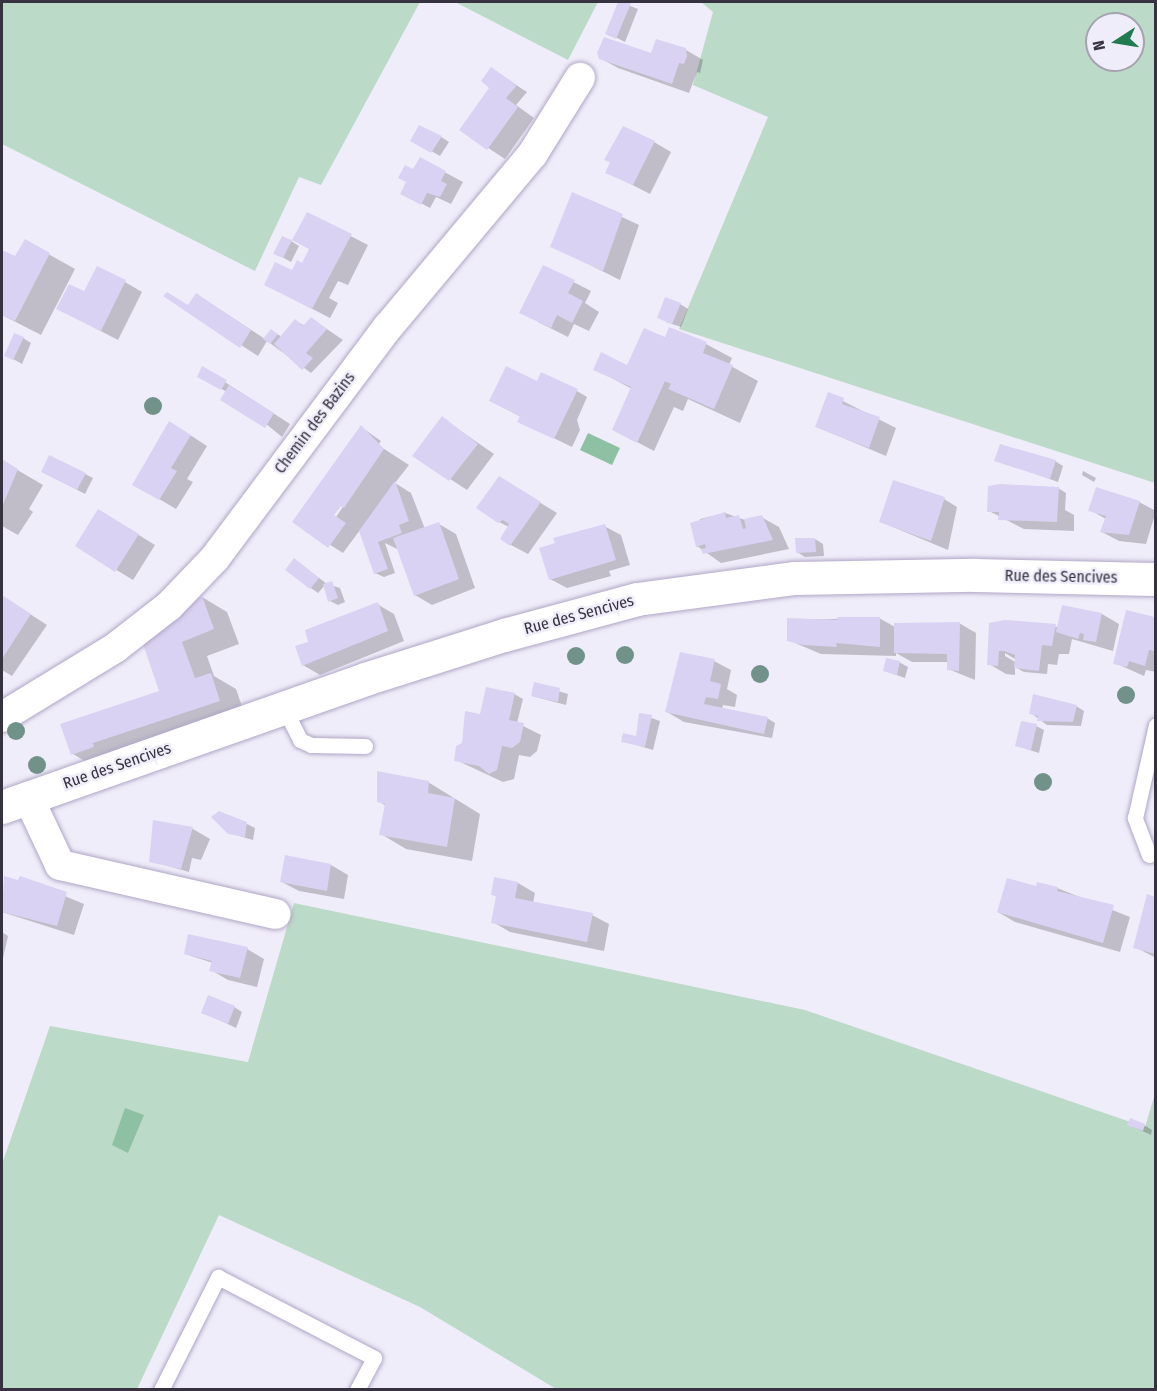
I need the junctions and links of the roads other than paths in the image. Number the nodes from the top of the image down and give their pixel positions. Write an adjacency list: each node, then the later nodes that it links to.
1 (580, 78): 4 (street, Chemin des Bazins)
2 (1155, 579): 3 (street, Rue des Sencives)
3 (284, 708): 6 (lane); 7 (street, Rue des Sencives)
4 (2, 717)
5 (1155, 725): 8 (lane)
6 (365, 746)
7 (15, 802): 9 (street, Rue des Sencives)
8 (1149, 855)
9 (276, 914)
10 (161, 1389): 11 (lane)
11 (357, 1389)

